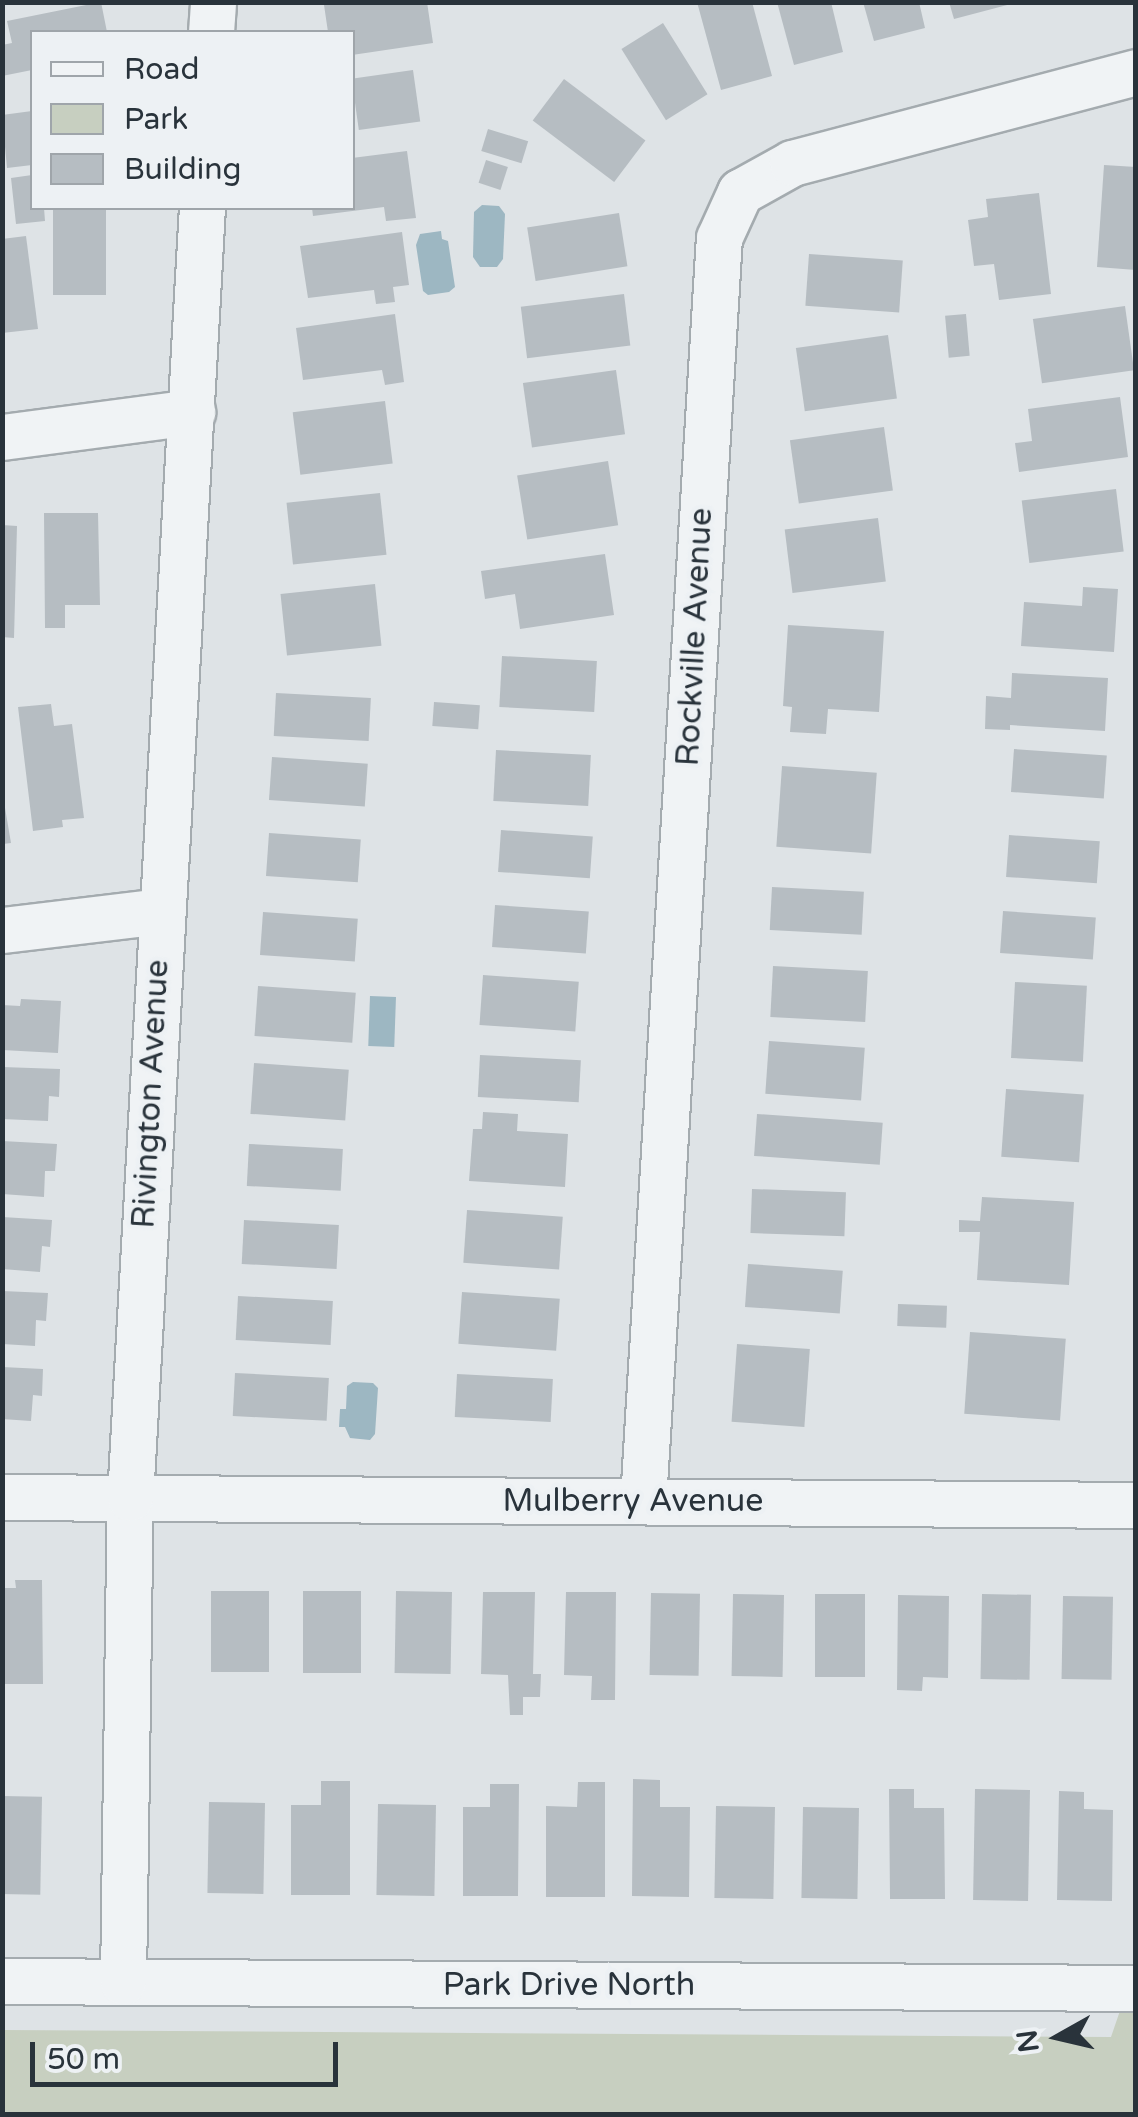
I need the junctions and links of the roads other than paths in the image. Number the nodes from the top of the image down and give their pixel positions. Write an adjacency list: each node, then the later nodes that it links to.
1 (212, 2): 2 (street)
2 (211, 30)
3 (1136, 72): 11 (street, Rockville Avenue)
4 (202, 210): 5 (street, Rivington Avenue)
5 (192, 412): 6 (street); 7 (street, Rivington Avenue)
6 (2, 437)
7 (160, 911): 8 (street); 10 (street, Rivington Avenue)
8 (2, 930)
9 (2, 1497): 10 (street, Mulberry Avenue)
10 (130, 1498): 11 (street, Mulberry Avenue); 14 (street, Rivington Avenue)
11 (643, 1500): 12 (street, Mulberry Avenue)
12 (1136, 1504)
13 (2, 1981): 14 (street, Park Drive North)
14 (123, 1982): 15 (street, Park Drive North)
15 (1136, 1988)

